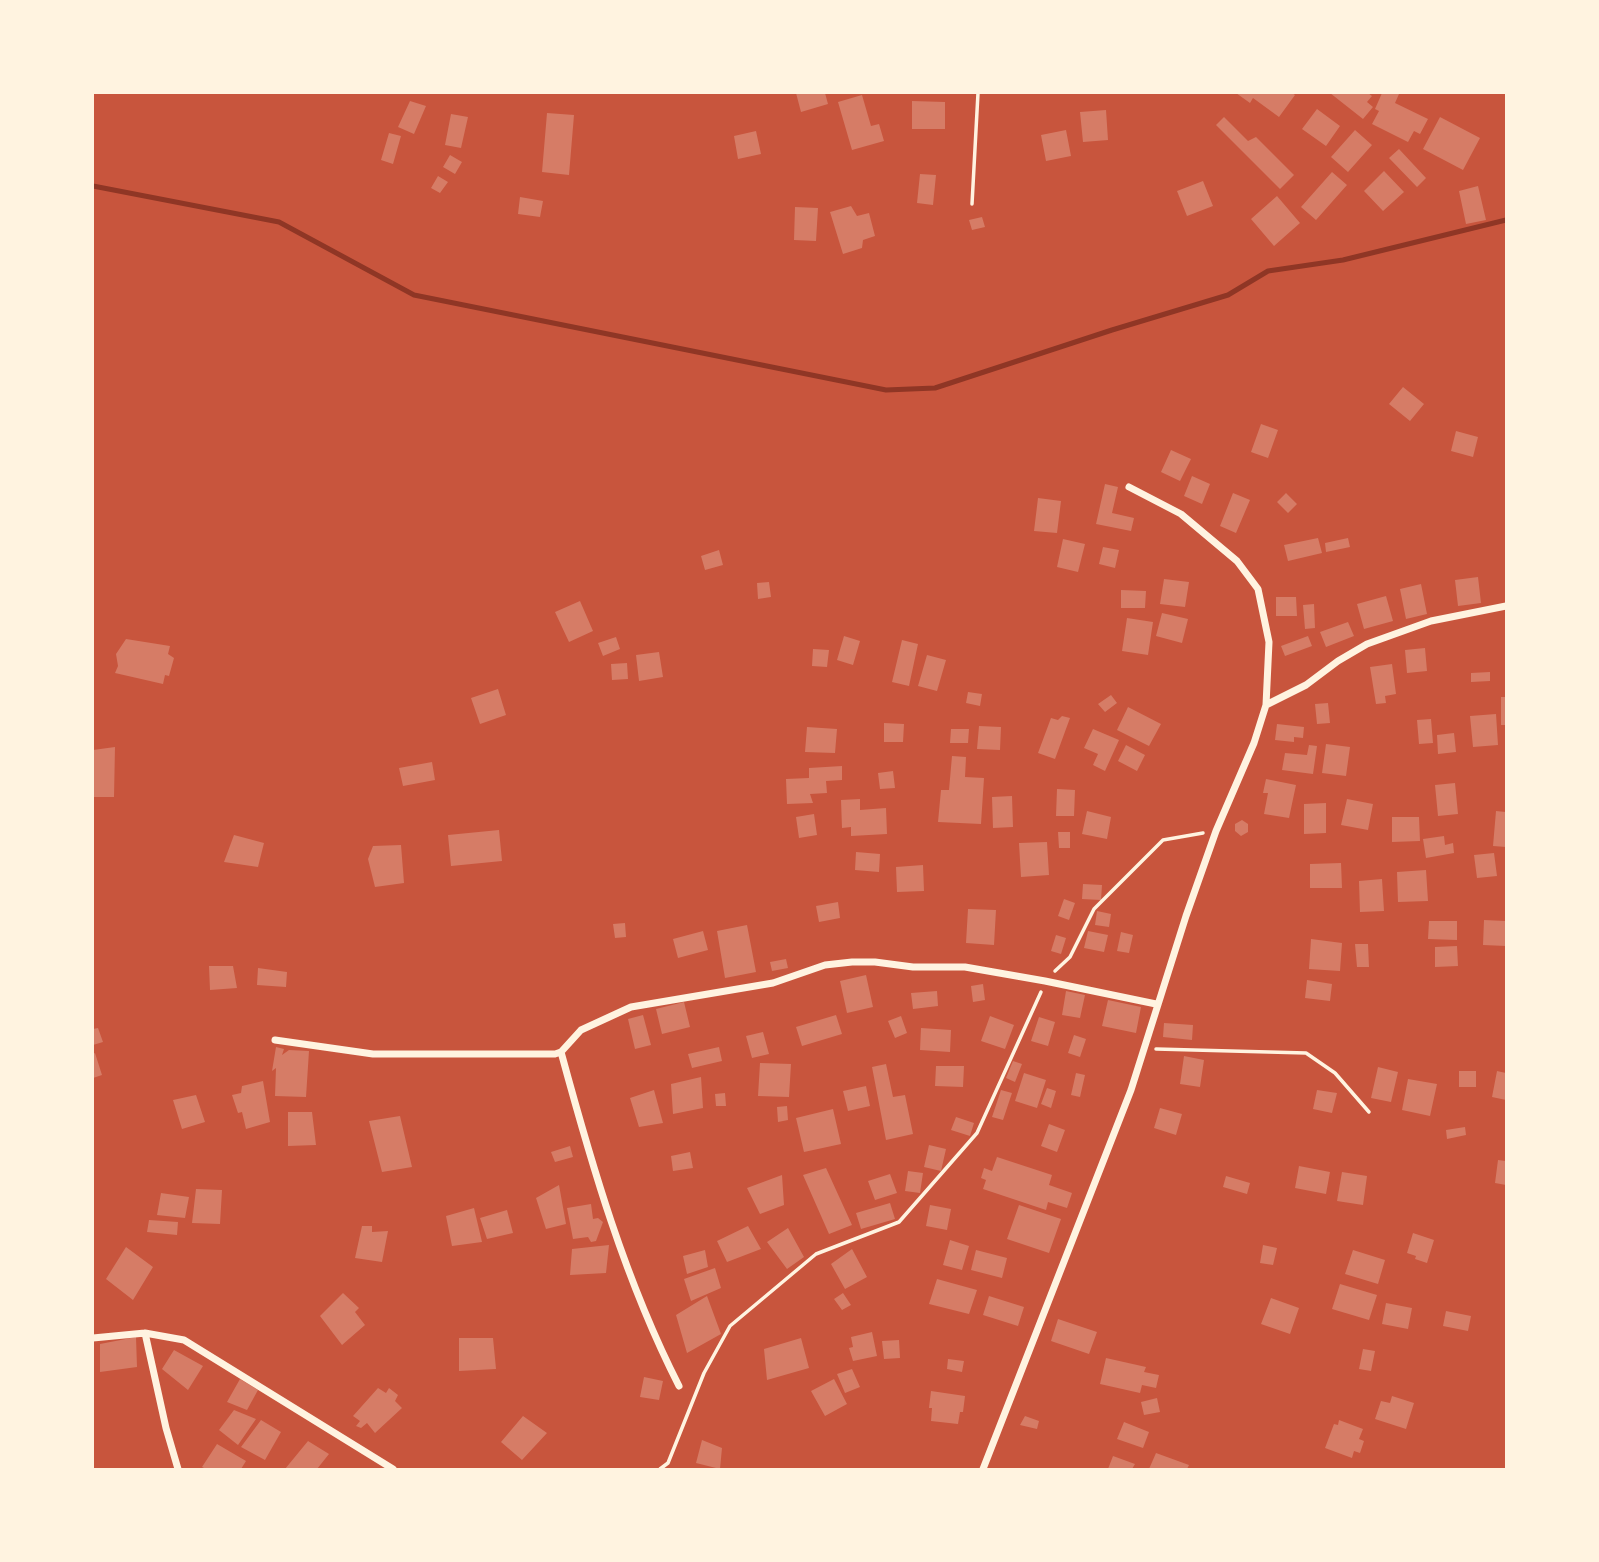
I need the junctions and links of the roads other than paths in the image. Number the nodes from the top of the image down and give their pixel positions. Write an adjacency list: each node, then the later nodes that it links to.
1 (1129, 487): 3 (street)
2 (1506, 607): 3 (street)
3 (1266, 705): 4 (street)
4 (1156, 1004): 6 (street); 12 (street)
5 (275, 1040): 6 (street)
6 (561, 1052): 9 (street)
7 (145, 1333): 8 (street); 10 (street); 11 (street)
8 (93, 1338)
9 (679, 1386)
10 (178, 1469)
11 (393, 1469)
12 (983, 1469)

